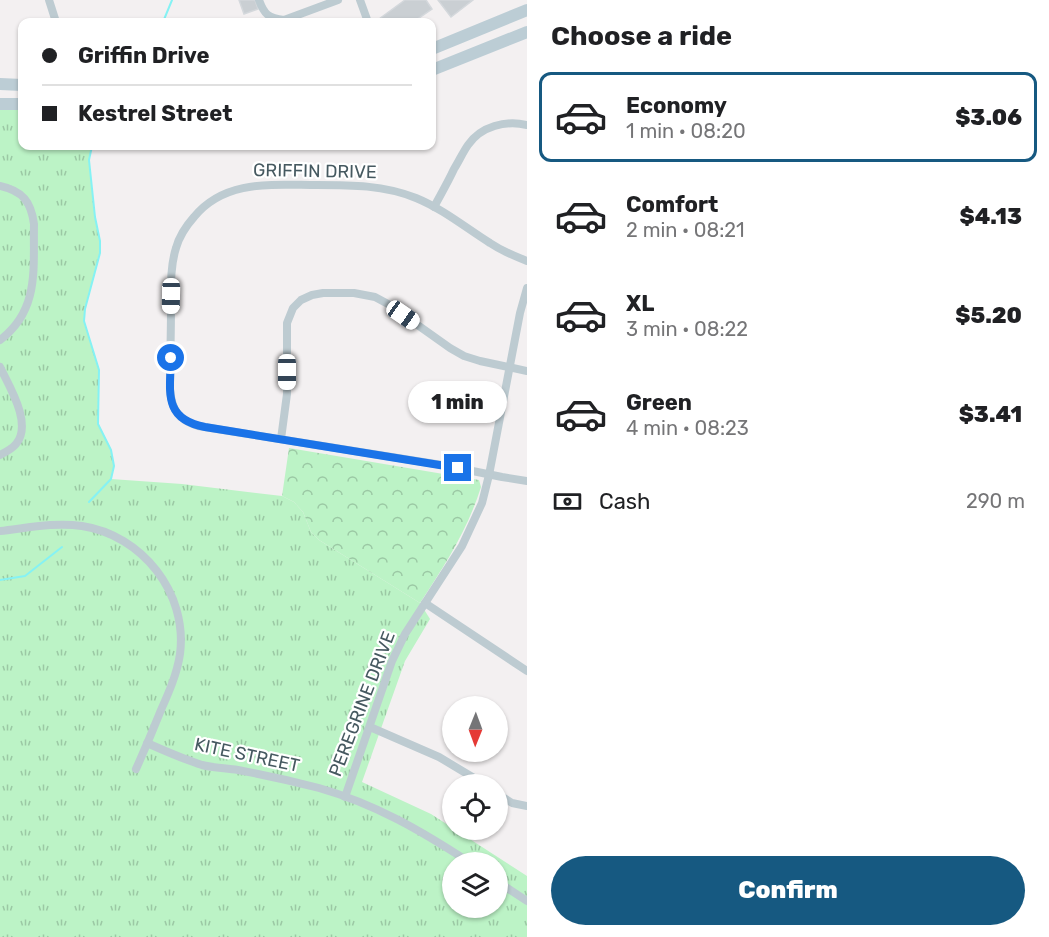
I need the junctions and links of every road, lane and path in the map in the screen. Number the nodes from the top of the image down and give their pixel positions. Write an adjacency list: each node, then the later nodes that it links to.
1 (49, 0): 6 (street)
2 (259, 0): 7 (street)
3 (338, 0): 8 (street)
4 (360, 0): 9 (street)
5 (527, 10): 11 (street)
6 (55, 18)
7 (274, 18)
8 (289, 18)
9 (367, 18)
10 (527, 32): 12 (street)
11 (436, 47)
12 (436, 68)
13 (0, 84): 14 (street)
14 (18, 85)
15 (0, 104): 16 (street)
16 (18, 104)
17 (527, 125): 19 (street)
18 (0, 186): 22 (street)
19 (434, 207): 20 (street, GRIFFIN DRIVE); 26 (street, GRIFFIN DRIVE)
20 (527, 261)
21 (527, 288): 24 (street, PEREGRINE DRIVE)
22 (0, 340)
23 (0, 367): 27 (street)
24 (510, 367): 25 (street); 26 (street); 28 (street, PEREGRINE DRIVE)
25 (527, 371)
26 (281, 439): 28 (street)
27 (0, 455)
28 (489, 475): 29 (street); 31 (street, PEREGRINE DRIVE)
29 (527, 481)
30 (0, 531): 34 (street)
31 (425, 603): 32 (street); 33 (street, PEREGRINE DRIVE)
32 (527, 670)
33 (369, 727): 36 (street); 37 (street, PEREGRINE DRIVE)
34 (147, 743): 35 (street); 37 (street, KITE STREET)
35 (136, 769)
36 (467, 774)
37 (345, 797): 40 (street, KITE STREET)
38 (508, 800): 39 (street)
39 (527, 806)
40 (454, 852)
41 (508, 889): 42 (street)
42 (527, 901)

